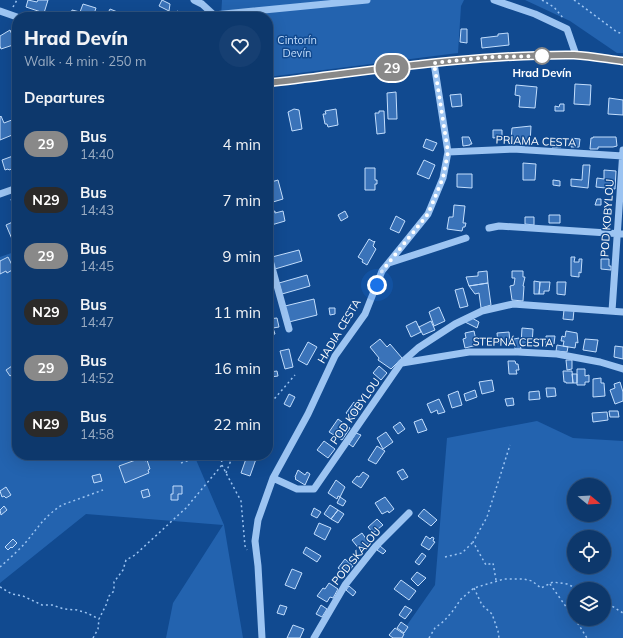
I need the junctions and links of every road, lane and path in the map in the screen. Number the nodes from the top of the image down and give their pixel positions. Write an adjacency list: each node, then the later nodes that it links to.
1 (194, 0): 7 (street)
2 (367, 0): 8 (street)
3 (494, 0): 10 (street)
4 (542, 0): 10 (path)
5 (574, 0): 11 (path)
6 (0, 11): 9 (street)
7 (210, 12)
8 (252, 12)
9 (12, 15)
10 (566, 29): 12 (street)
11 (623, 34)
12 (576, 55): 13 (street); 14 (street)
13 (623, 61)
14 (434, 63): 15 (street); 17 (street, HADIA CESTA)
15 (273, 82)
16 (623, 150): 18 (street, POD KOBYLOU)
17 (448, 152): 18 (street, PRIAMA CESTA); 26 (street, HADIA CESTA)
18 (623, 156): 24 (street, POD KOBYLOU)
19 (12, 190): 20 (street)
20 (0, 194)
21 (10, 196): 22 (path)
22 (12, 201)
23 (489, 228): 24 (street)
24 (620, 234): 28 (street, POD KOBYLOU)
25 (466, 238): 26 (street)
26 (389, 263): 42 (street, HADIA CESTA)
27 (273, 272): 30 (street)
28 (612, 311): 29 (street, POD KOBYLOU); 31 (street, POD KOBYLOU)
29 (623, 312)
30 (288, 329)
31 (401, 364): 32 (street, STEPNÁ CESTA); 42 (street, POD KOBYLOU)
32 (623, 369)
33 (295, 375): 34 (path)
34 (273, 400)
35 (510, 445): 45 (path)
36 (190, 460): 39 (path)
37 (222, 460): 40 (path)
38 (231, 460): 41 (path)
39 (181, 463)
40 (222, 465): 41 (path); 57 (path)
41 (226, 473): 46 (path)
42 (273, 478): 60 (street)
43 (103, 490): 48 (path)
44 (409, 513): 61 (street, POD SKALOU)
45 (473, 542): 47 (path); 49 (path)
46 (249, 553)
47 (445, 557)
48 (0, 567)
49 (496, 580): 50 (path); 53 (path)
50 (550, 584): 51 (path); 55 (path)
51 (567, 584)
52 (0, 586): 57 (path)
53 (474, 588): 62 (path); 63 (path)
54 (611, 605): 56 (path)
55 (567, 608)
56 (623, 613)
57 (99, 620): 59 (path)
58 (579, 626): 64 (path)
59 (94, 638)
60 (262, 638)
61 (314, 638)
62 (429, 638)
63 (498, 638)
64 (587, 638)

